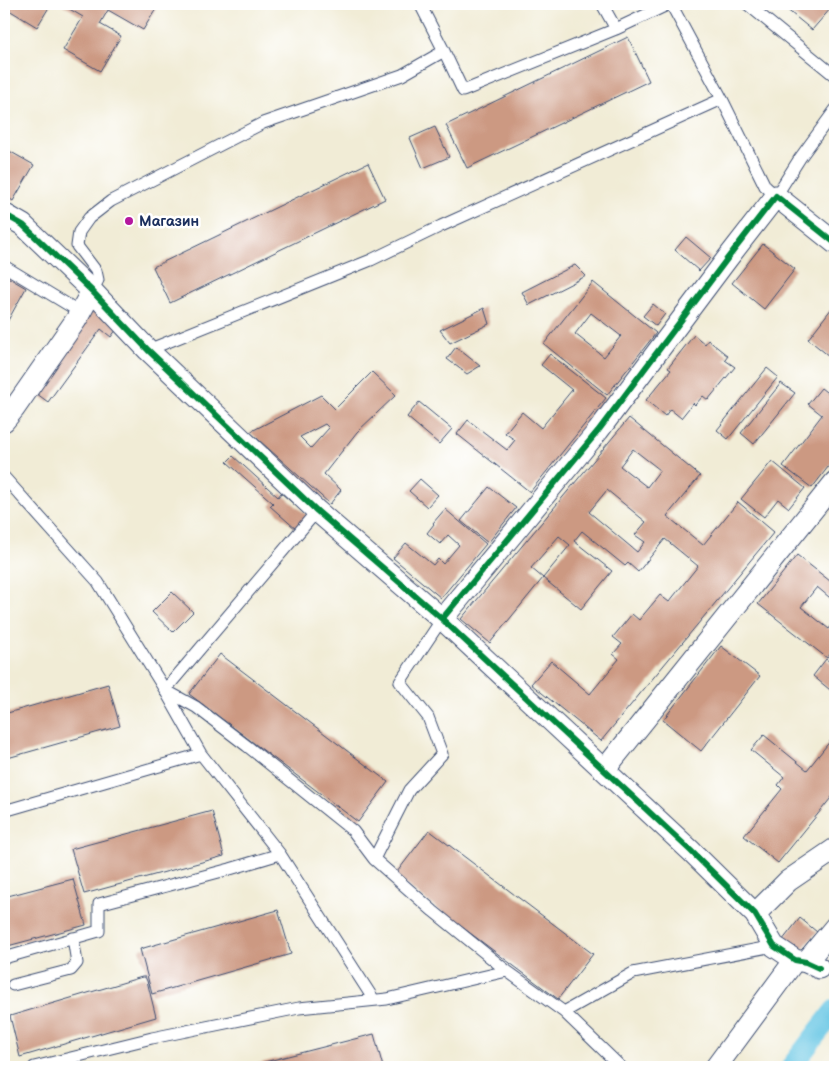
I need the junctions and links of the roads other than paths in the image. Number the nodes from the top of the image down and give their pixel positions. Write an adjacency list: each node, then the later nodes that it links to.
1 (420, 4): 6 (lane)
2 (602, 4): 5 (lane)
3 (670, 4): 5 (lane); 8 (lane)
4 (746, 4): 7 (lane)
5 (616, 29): 6 (lane)
6 (444, 51): 14 (lane)
7 (835, 76)
8 (722, 99): 10 (lane); 16 (lane)
9 (835, 110): 10 (lane)
10 (776, 196): 12 (street); 21 (street)
11 (4, 214): 14 (street)
12 (835, 242)
13 (4, 266): 15 (lane)
14 (92, 291): 15 (street); 16 (street)
15 (80, 312): 17 (street)
16 (148, 350): 20 (street)
17 (7, 411)
18 (4, 477): 22 (lane)
19 (835, 482): 24 (street)
20 (317, 511): 21 (street); 22 (lane)
21 (442, 619): 24 (street); 28 (lane)
22 (165, 690): 23 (lane); 28 (lane)
23 (201, 754): 25 (lane); 27 (lane)
24 (605, 770): 29 (street)
25 (4, 811)
26 (835, 849): 29 (street)
27 (280, 854): 31 (lane); 37 (lane)
28 (374, 859): 35 (lane)
29 (755, 914): 32 (street)
30 (835, 927): 34 (street)
31 (73, 938): 33 (lane); 36 (lane)
32 (774, 946): 34 (street); 38 (lane)
33 (4, 958)
34 (807, 963): 41 (street)
35 (506, 971): 37 (lane); 38 (lane)
36 (13, 985)
37 (374, 1000): 39 (lane)
38 (564, 1012): 40 (lane)
39 (34, 1067)
40 (621, 1067)
41 (716, 1067)

